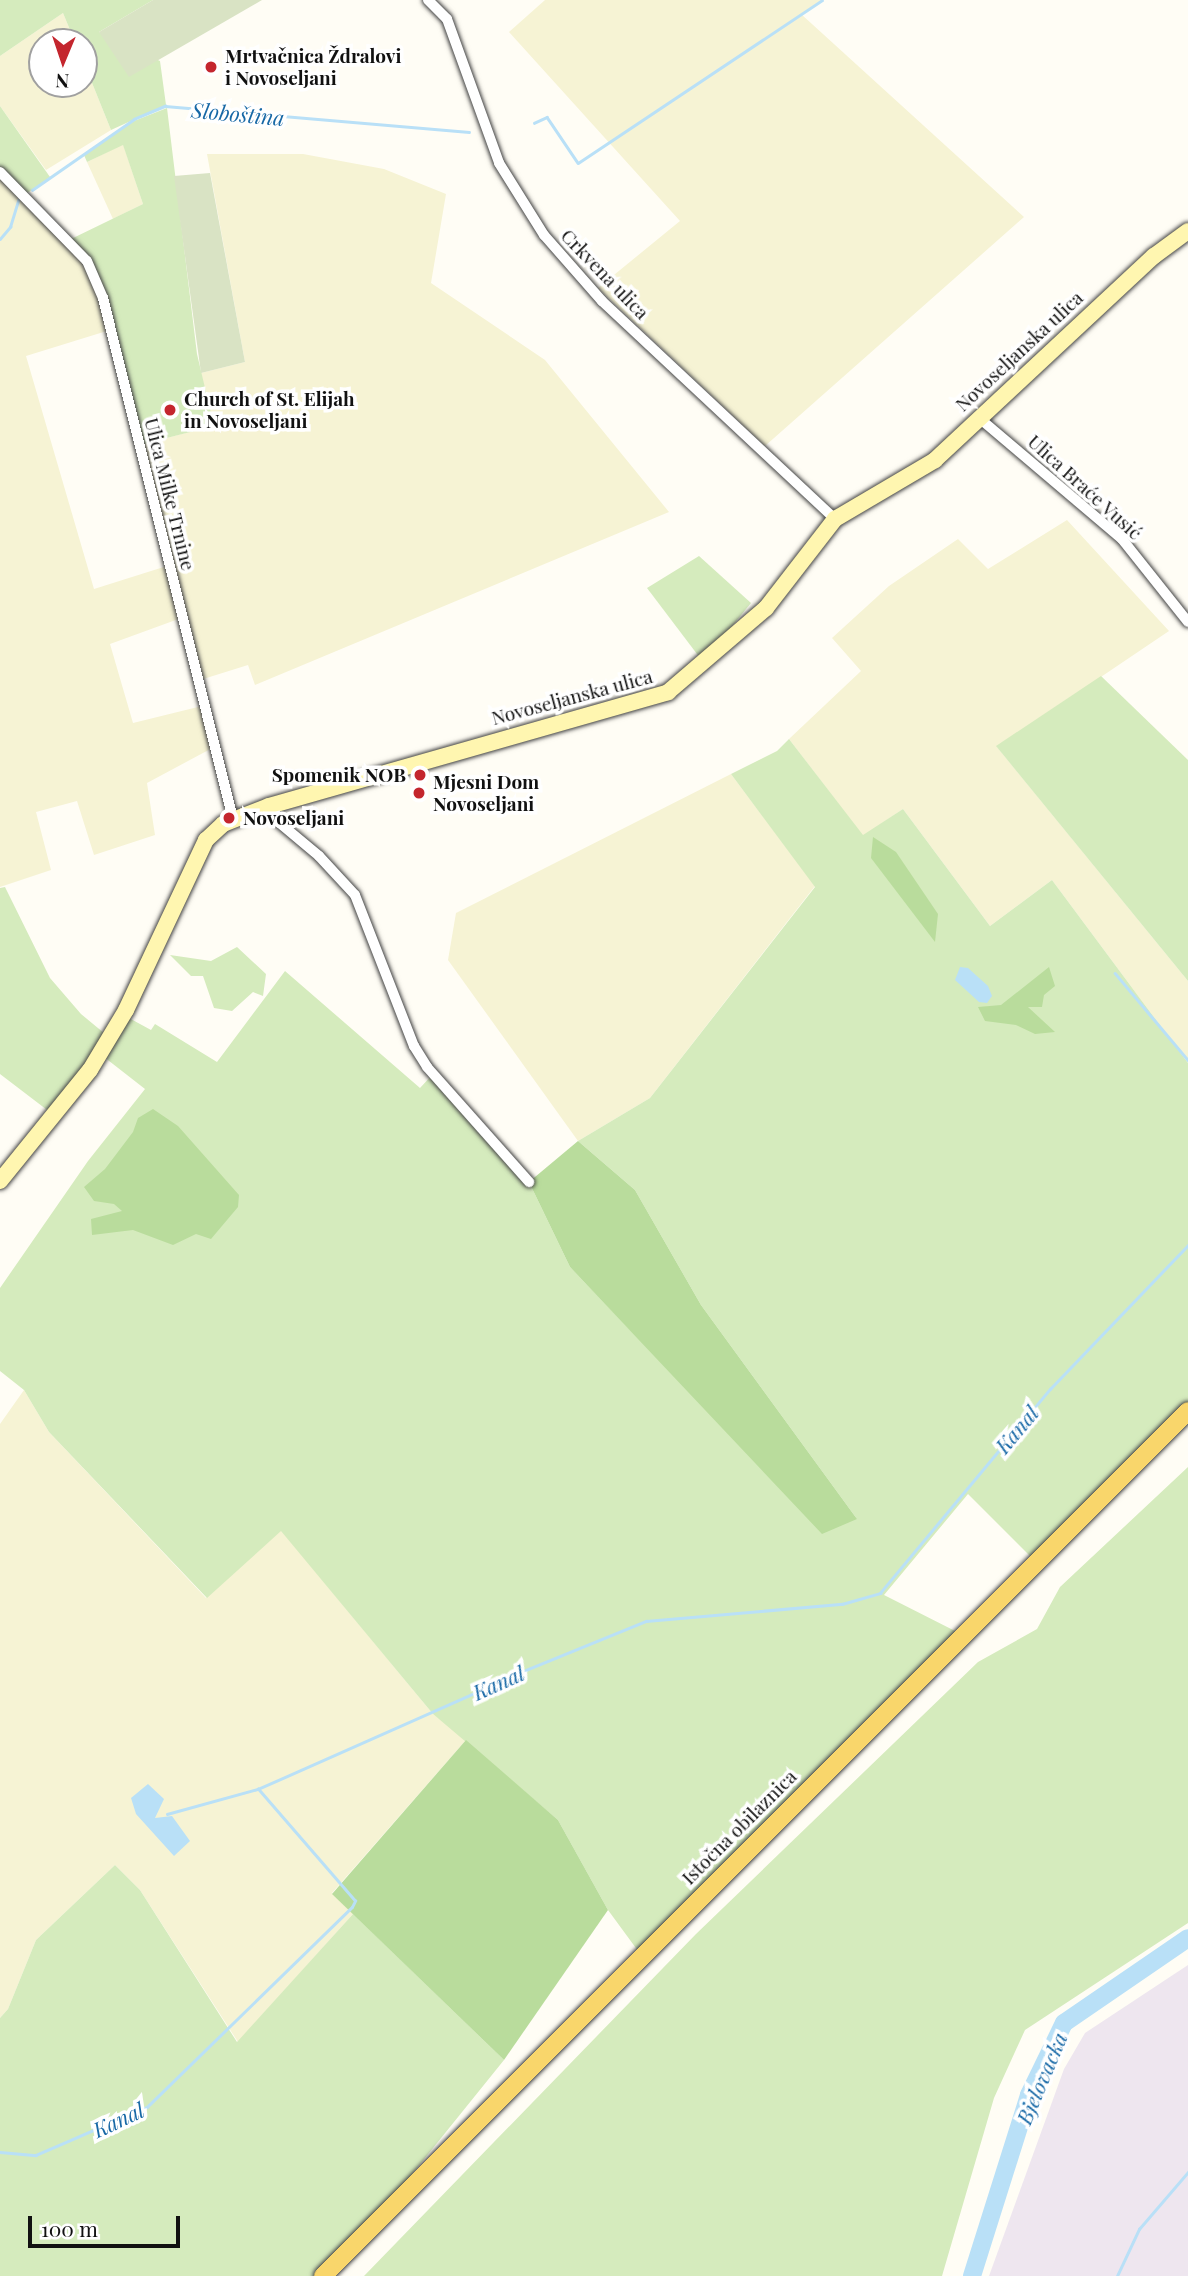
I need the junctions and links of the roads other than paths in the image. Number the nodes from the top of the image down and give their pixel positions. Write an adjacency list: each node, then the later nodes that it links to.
1 (428, 0): 5 (street, Crkvena ulica)
2 (0, 172): 8 (street, Ulica Milke Trnine)
3 (1188, 230): 4 (main road, Novoseljanska ulica)
4 (978, 417): 5 (main road, Novoseljanska ulica); 6 (street, Ulica Braće Vusić)
5 (835, 519): 7 (main road, Novoseljanska ulica)
6 (1188, 622)
7 (269, 806): 8 (main road, Novoseljanska ulica); 10 (street)
8 (233, 818): 9 (main road, Novoseljanska ulica)
9 (0, 1181)
10 (529, 1182)
11 (1188, 1411): 12 (main road, Istočna obilaznica)
12 (323, 2276)

